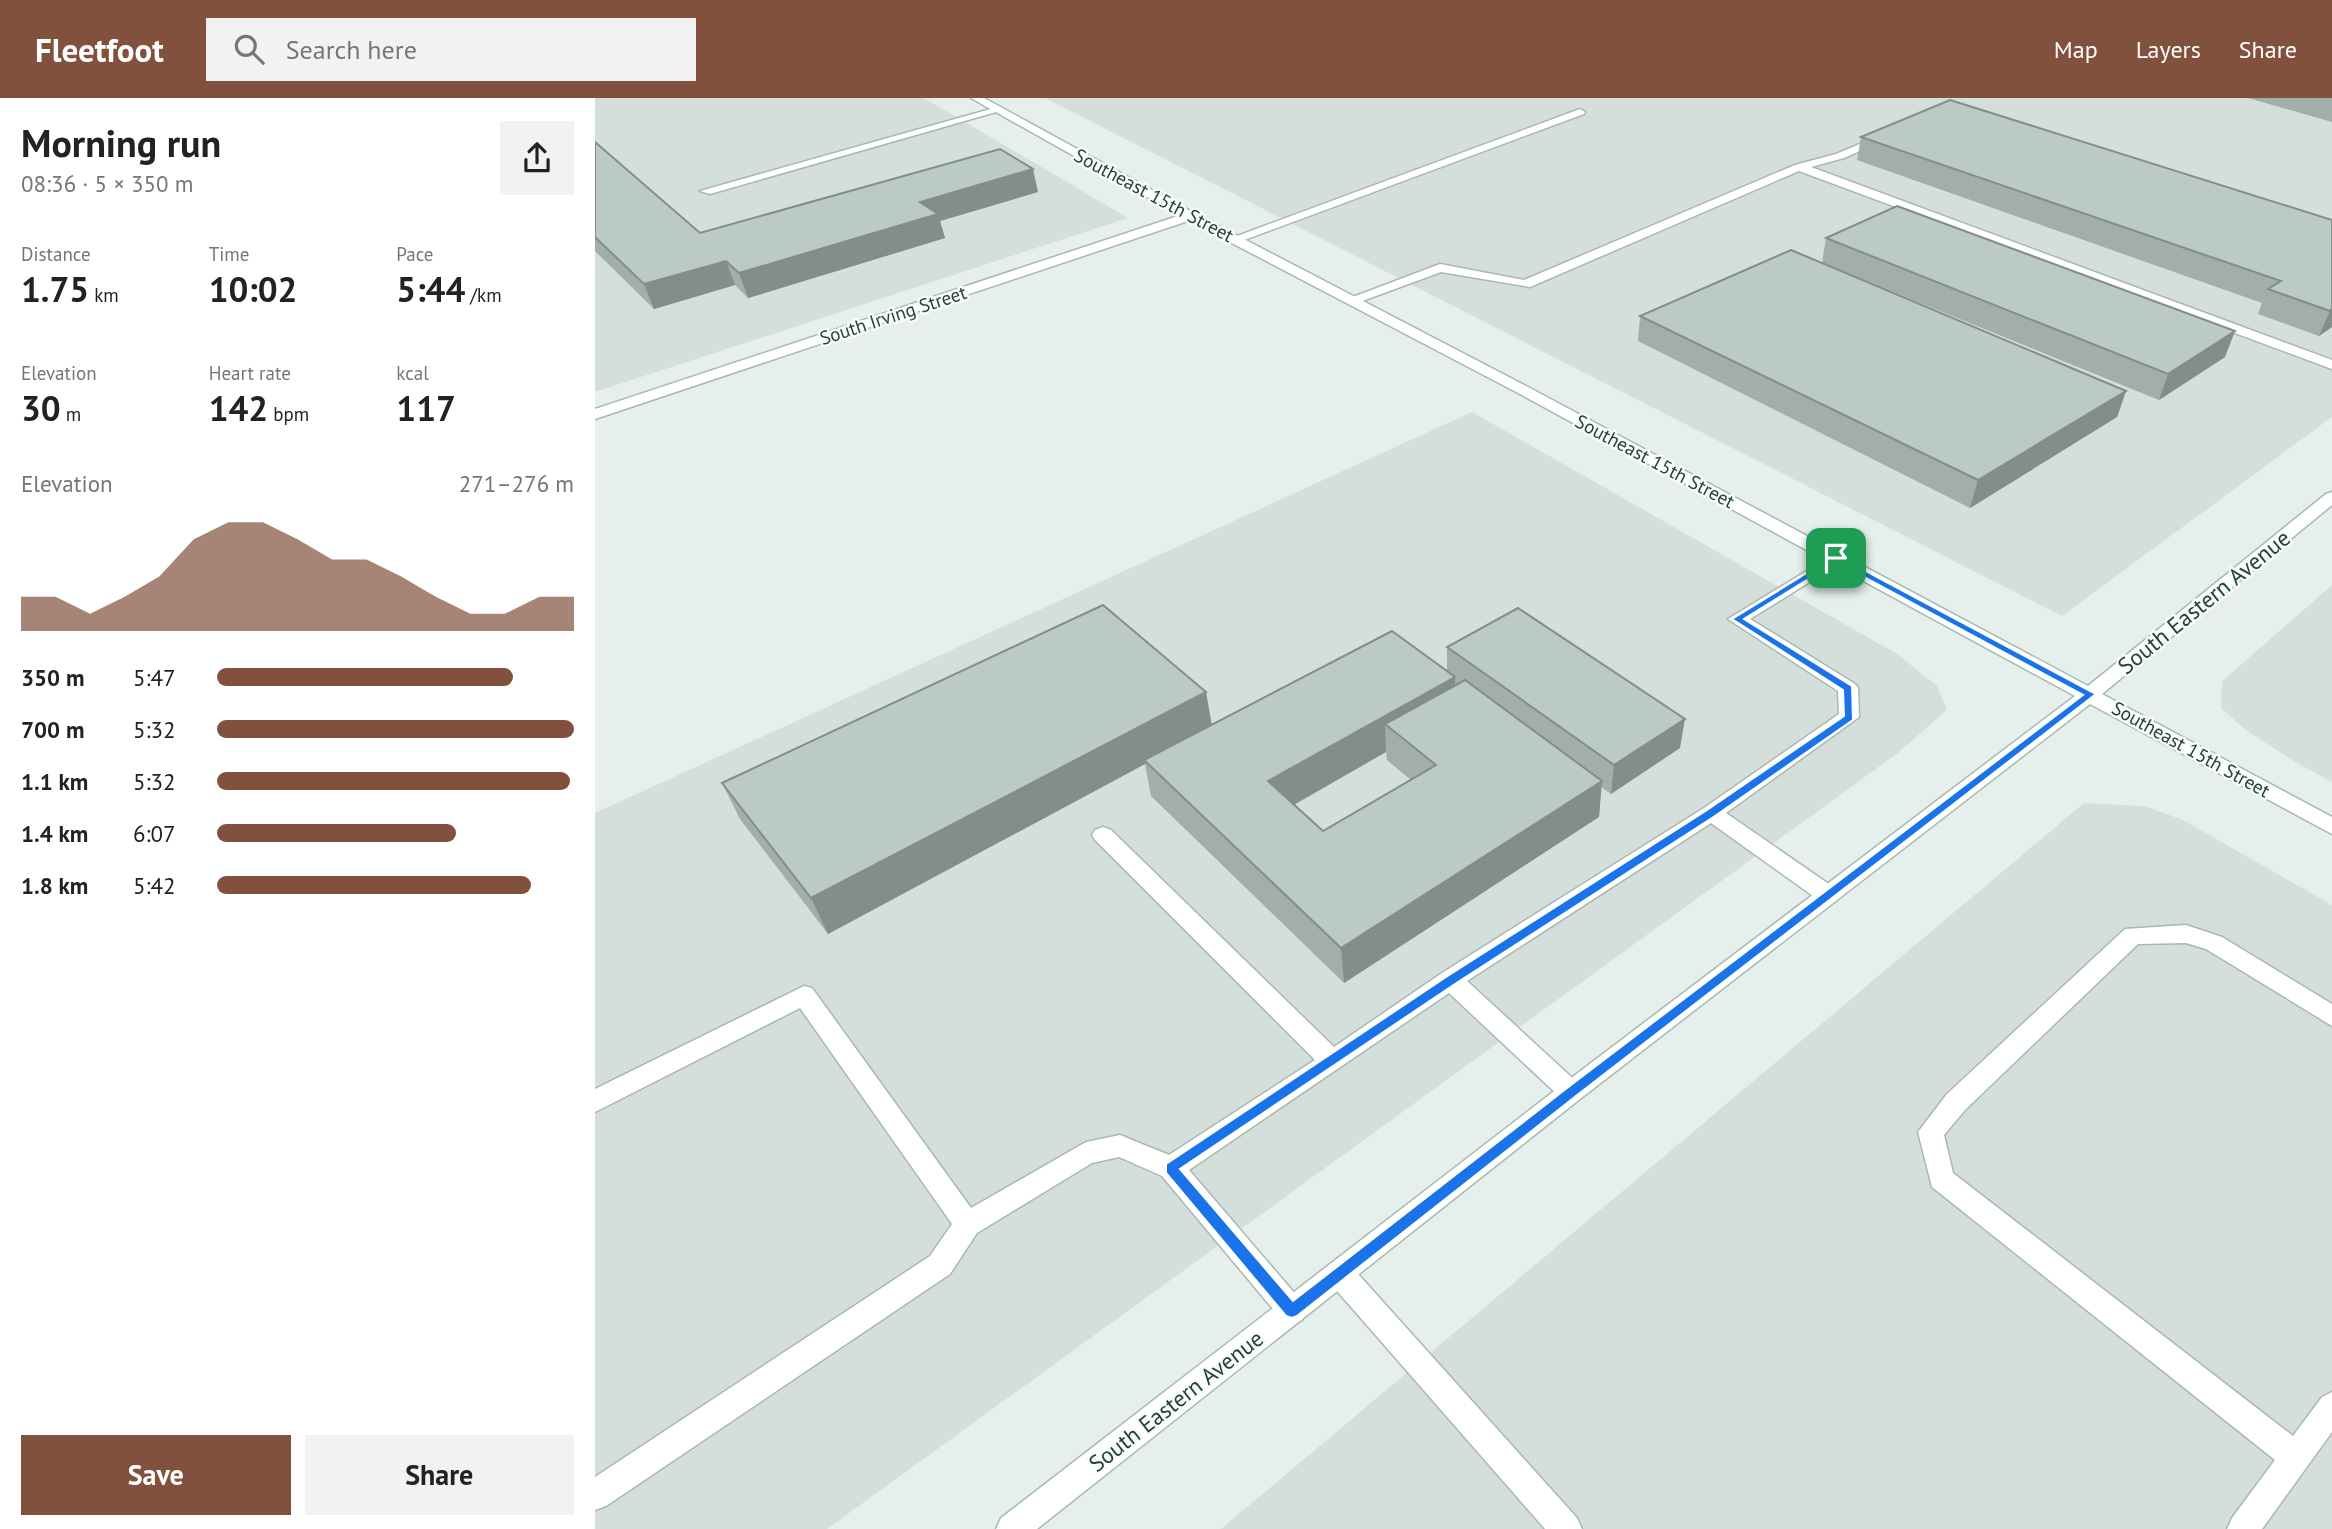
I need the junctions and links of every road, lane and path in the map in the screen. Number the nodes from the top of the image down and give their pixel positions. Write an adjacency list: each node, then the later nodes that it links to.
1 (976, 98): 2 (main road, Southeast 15th Street)
2 (998, 110): 6 (main road); 7 (main road, Southeast 15th Street)
3 (1580, 112): 8 (main road)
4 (1891, 134): 5 (main road)
5 (1799, 167): 9 (main road); 10 (main road)
6 (706, 191)
7 (1190, 216): 8 (main road, Southeast 15th Street); 11 (main road, South Irving Street)
8 (1235, 239): 9 (main road, Southeast 15th Street)
9 (1352, 300): 13 (main road, Southeast 15th Street)
10 (2332, 365)
11 (595, 414)
12 (2332, 497): 14 (main road, South Eastern Avenue)
13 (1836, 558): 14 (main road, Southeast 15th Street); 15 (main road)
14 (2090, 694): 16 (main road, Southeast 15th Street); 18 (main road, South Eastern Avenue)
15 (1711, 813): 18 (main road); 19 (main road)
16 (2332, 826)
17 (1103, 835): 21 (main road)
18 (1828, 895): 22 (main road, South Eastern Avenue)
19 (1450, 981): 21 (main road); 22 (main road)
20 (2332, 1016): 29 (main road)
21 (1332, 1062): 24 (main road)
22 (1571, 1092): 26 (main road, South Eastern Avenue)
23 (595, 1101): 25 (main road)
24 (1171, 1168): 25 (main road); 27 (main road)
25 (967, 1224): 30 (main road)
26 (1340, 1274): 27 (main road, South Eastern Avenue); 32 (main road)
27 (1292, 1311): 31 (main road, South Eastern Avenue)
28 (2332, 1407): 29 (main road)
29 (2296, 1457): 33 (main road)
30 (595, 1495)
31 (1012, 1529)
32 (1566, 1529)
33 (2243, 1529)

